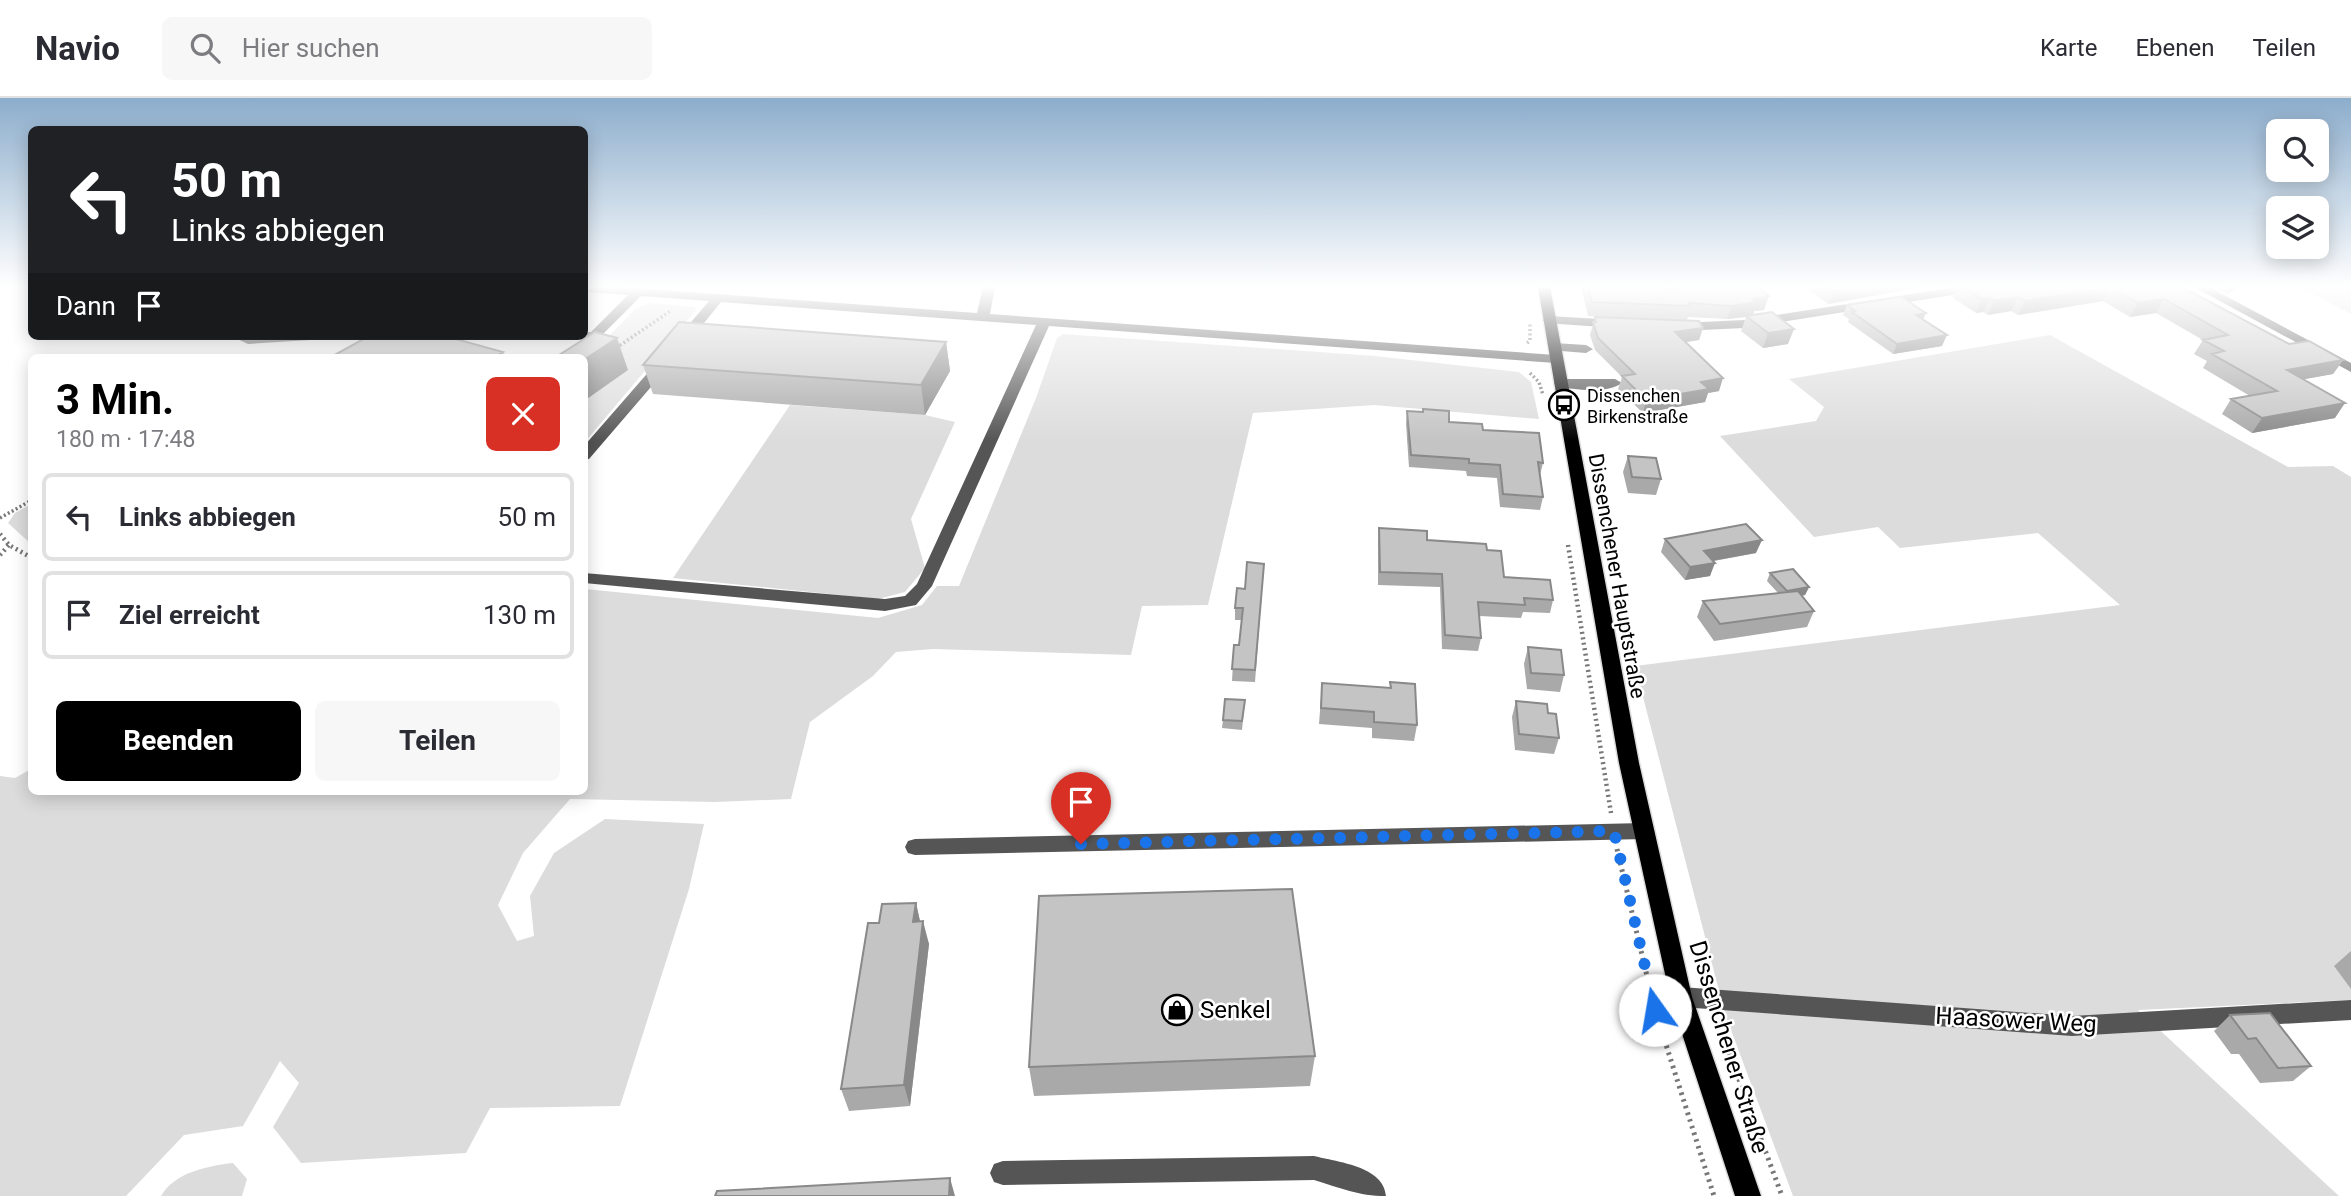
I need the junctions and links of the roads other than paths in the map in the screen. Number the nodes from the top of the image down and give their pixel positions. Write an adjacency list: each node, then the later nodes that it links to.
1 (594, 338): 9 (street)
2 (684, 338): 13 (street)
3 (1037, 338): 14 (street)
4 (1327, 338): 8 (street)
5 (1552, 338): 8 (main road, Dissenchener Hauptstraße)
6 (2296, 338): 10 (street)
7 (1586, 349): 8 (street)
8 (1555, 353): 11 (main road, Dissenchener Hauptstraße)
9 (576, 354)
10 (2351, 368)
11 (1561, 383): 12 (street); 15 (main road, Dissenchener Hauptstraße)
12 (1615, 383)
13 (588, 451)
14 (588, 578)
15 (1644, 831): 16 (street); 17 (main road, Dissenchener Straße)
16 (915, 847)
17 (1681, 997): 18 (street, Haasower Weg); 21 (main road, Dissenchener Straße)
18 (2351, 1010)
19 (1003, 1173): 20 (street)
20 (1373, 1196)
21 (1748, 1196)

